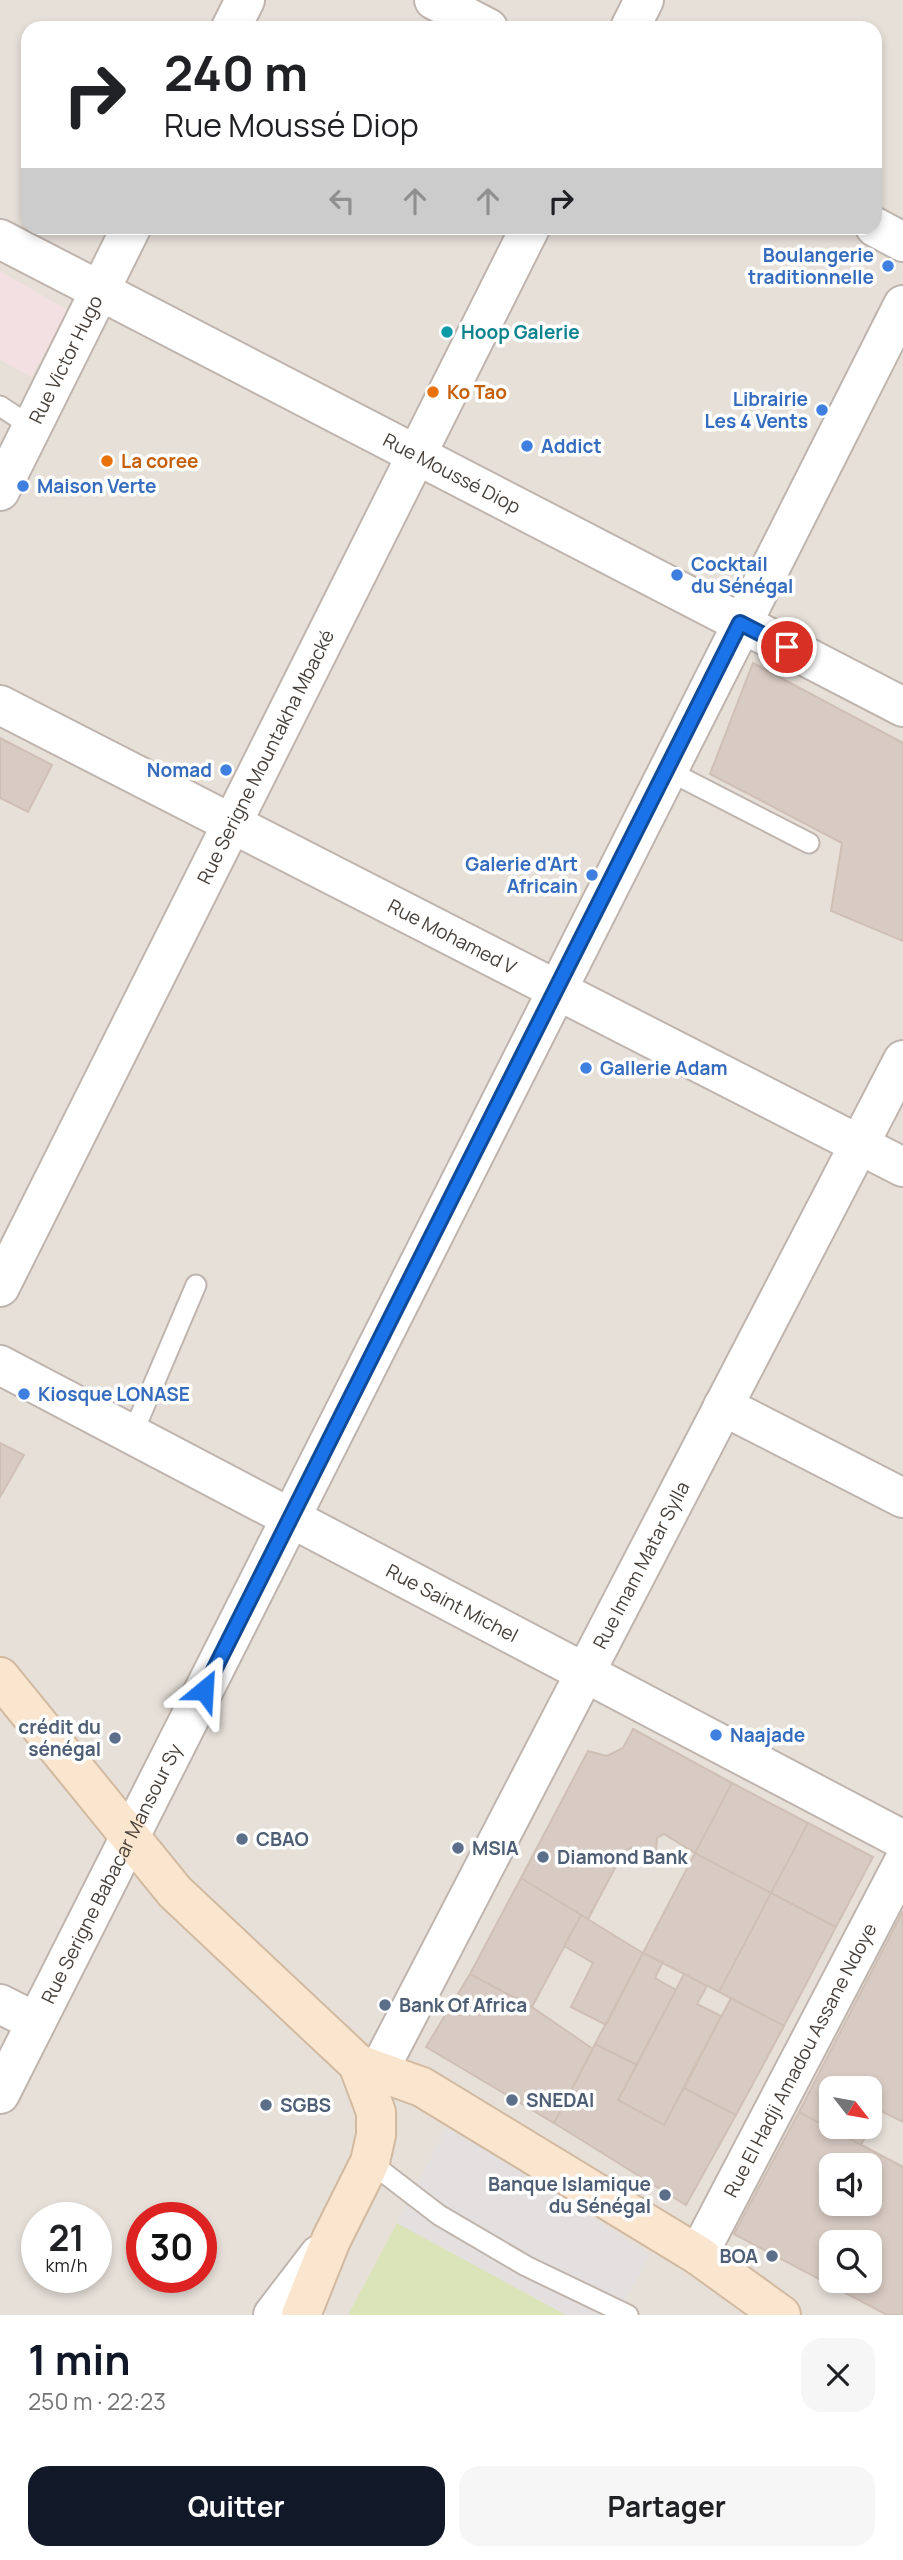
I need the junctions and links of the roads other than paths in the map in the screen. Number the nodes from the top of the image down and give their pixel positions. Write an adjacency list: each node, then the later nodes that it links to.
1 (245, 0): 4 (street)
2 (434, 0): 5 (street)
3 (644, 0): 6 (street)
4 (234, 21)
5 (474, 21)
6 (634, 21)
7 (882, 231): 11 (street)
8 (128, 235): 12 (street, Rue Victor Hugo)
9 (526, 235): 16 (street, Rue Serigne Mountakha Mbacké)
10 (0, 239): 12 (street, Rue Moussé Diop)
11 (903, 242)
12 (100, 291): 15 (street, Rue Victor Hugo); 16 (street, Rue Moussé Diop)
13 (903, 305): 18 (street, Rue Serigne Babacar Mansour Sy)
14 (0, 406): 15 (lane)
15 (32, 427): 17 (street, Rue Victor Hugo)
16 (416, 455): 18 (street, Rue Moussé Diop); 22 (street, Rue Serigne Mountakha Mbacké)
17 (0, 491)
18 (740, 623): 20 (street, Rue Moussé Diop); 21 (street, Rue Serigne Babacar Mansour Sy)
19 (0, 705): 22 (street, Rue Mohamed V)
20 (903, 707)
21 (667, 770): 23 (lane); 24 (street, Rue Serigne Babacar Mansour Sy)
22 (232, 823): 24 (street, Rue Mohamed V); 29 (street, Rue Serigne Mountakha Mbacké)
23 (809, 843)
24 (557, 990): 26 (street, Rue Mohamed V); 34 (street, Rue Serigne Babacar Mansour Sy)
25 (903, 1060): 26 (street, Rue Imam Matar Sylla)
26 (859, 1145): 27 (street, Rue Mohamed V); 31 (street, Rue Imam Matar Sylla)
27 (903, 1167)
28 (196, 1285): 32 (lane)
29 (0, 1287)
30 (0, 1366): 32 (street, Rue Saint Michel)
31 (723, 1406): 33 (street); 35 (street, Rue Imam Matar Sylla)
32 (132, 1435): 34 (street, Rue Saint Michel)
33 (903, 1498)
34 (291, 1518): 35 (street, Rue Saint Michel); 37 (street, Rue Serigne Babacar Mansour Sy)
35 (585, 1673): 38 (street, Rue Saint Michel); 42 (street, Rue Imam Matar Sylla)
36 (0, 1677): 37 (street)
37 (130, 1837): 41 (street, Rue Serigne Babacar Mansour Sy); 42 (street)
38 (903, 1840)
39 (903, 1863): 46 (street, Rue El Hadji Amadou Assane Ndoye)
40 (0, 2004): 41 (street)
41 (36, 2022): 43 (street, Rue Serigne Babacar Mansour Sy)
42 (369, 2067): 44 (street); 46 (street)
43 (0, 2094)
44 (370, 2162): 45 (street); 49 (lane)
45 (331, 2240): 47 (street); 48 (street)
46 (698, 2255): 50 (street)
47 (273, 2315)
48 (301, 2315)
49 (628, 2315)
50 (781, 2315)

